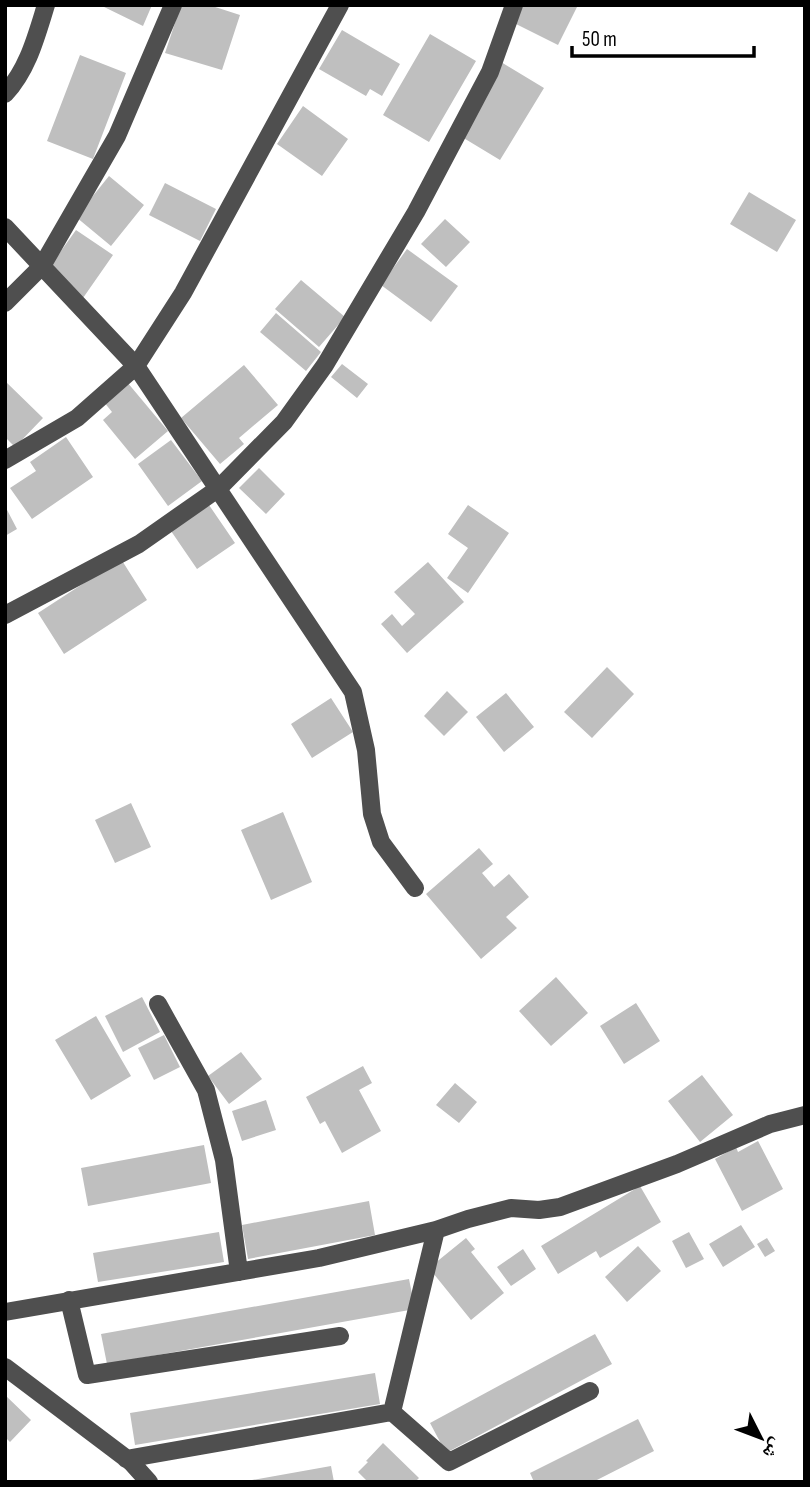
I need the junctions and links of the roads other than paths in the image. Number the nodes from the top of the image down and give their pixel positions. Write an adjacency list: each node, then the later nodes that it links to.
1 (46, 5): 5 (street)
2 (173, 5): 7 (street)
3 (340, 5): 9 (street)
4 (514, 5): 11 (street)
5 (5, 94)
6 (5, 227): 7 (street)
7 (42, 265): 8 (street); 9 (street)
8 (5, 303)
9 (136, 366): 10 (street); 11 (street)
10 (5, 460)
11 (219, 488): 12 (street); 13 (street)
12 (5, 614)
13 (415, 888)
14 (158, 1004): 17 (street)
15 (805, 1115): 16 (street)
16 (436, 1230): 17 (street); 23 (street)
17 (239, 1272): 18 (street)
18 (69, 1300): 19 (street); 20 (street)
19 (5, 1312)
20 (340, 1336)
21 (5, 1367): 24 (street)
22 (590, 1391): 23 (street)
23 (392, 1412): 24 (street)
24 (126, 1459): 25 (street)
25 (149, 1482)

